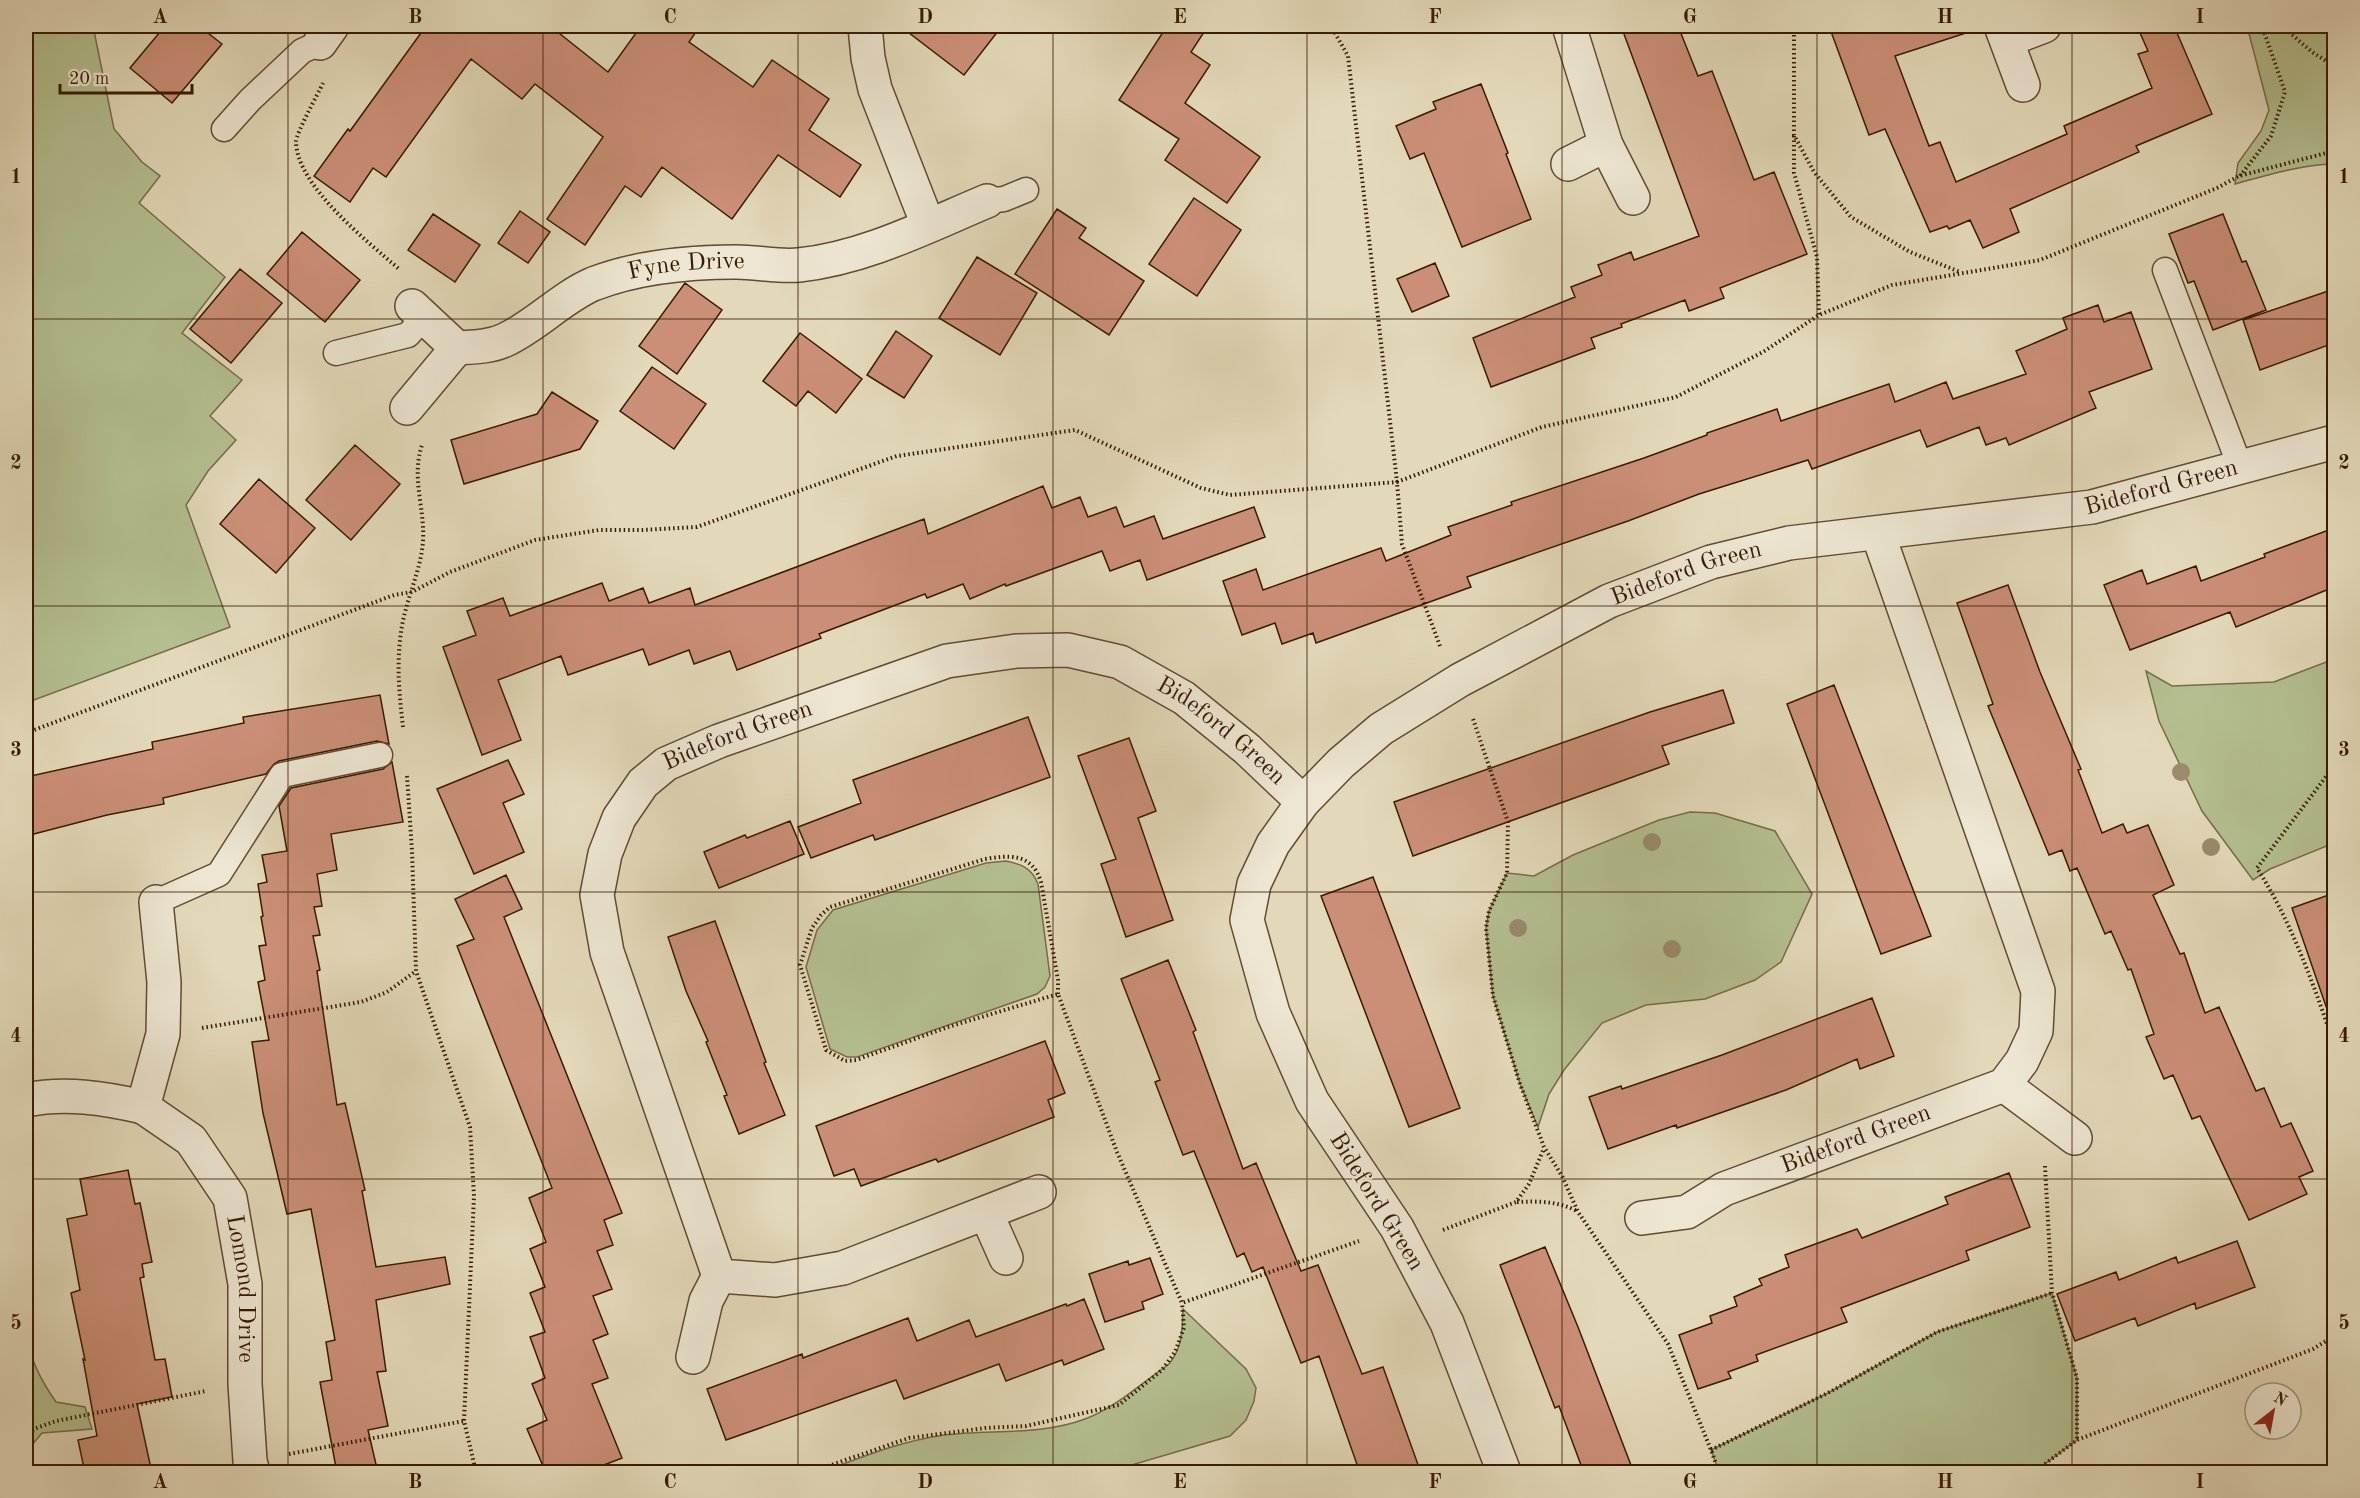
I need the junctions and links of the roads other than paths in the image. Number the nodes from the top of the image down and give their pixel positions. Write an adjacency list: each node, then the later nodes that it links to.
1 (866, 26): 13 (street)
2 (1569, 26): 8 (street)
3 (2044, 26): 4 (street)
4 (2004, 33): 6 (street)
5 (318, 40): 7 (lane)
6 (2023, 85)
7 (224, 129)
8 (1606, 145): 9 (street); 11 (street)
9 (1568, 164)
10 (1026, 190): 12 (lane)
11 (1633, 198)
12 (987, 201): 13 (street, Fyne Drive)
13 (928, 225): 16 (street, Fyne Drive)
14 (2165, 270): 20 (lane)
15 (418, 311): 16 (street); 17 (lane)
16 (456, 348): 18 (street)
17 (336, 353)
18 (407, 408)
19 (2334, 442): 20 (street, Bideford Green)
20 (2241, 469): 21 (street, Bideford Green)
21 (1878, 534): 23 (street, Bideford Green); 25 (street)
22 (380, 755): 24 (lane)
23 (1303, 802): 33 (street, Bideford Green); 36 (street, Bideford Green)
24 (156, 902): 27 (street)
25 (2004, 1086): 28 (street); 31 (street, Bideford Green)
26 (26, 1100): 27 (street, Lomond Drive)
27 (143, 1107): 35 (street, Lomond Drive)
28 (2062, 1129)
29 (1039, 1192): 30 (street)
30 (986, 1213): 32 (street); 33 (street)
31 (1642, 1218)
32 (1006, 1258)
33 (719, 1276): 34 (street)
34 (693, 1358)
35 (251, 1467)
36 (1504, 1473)

